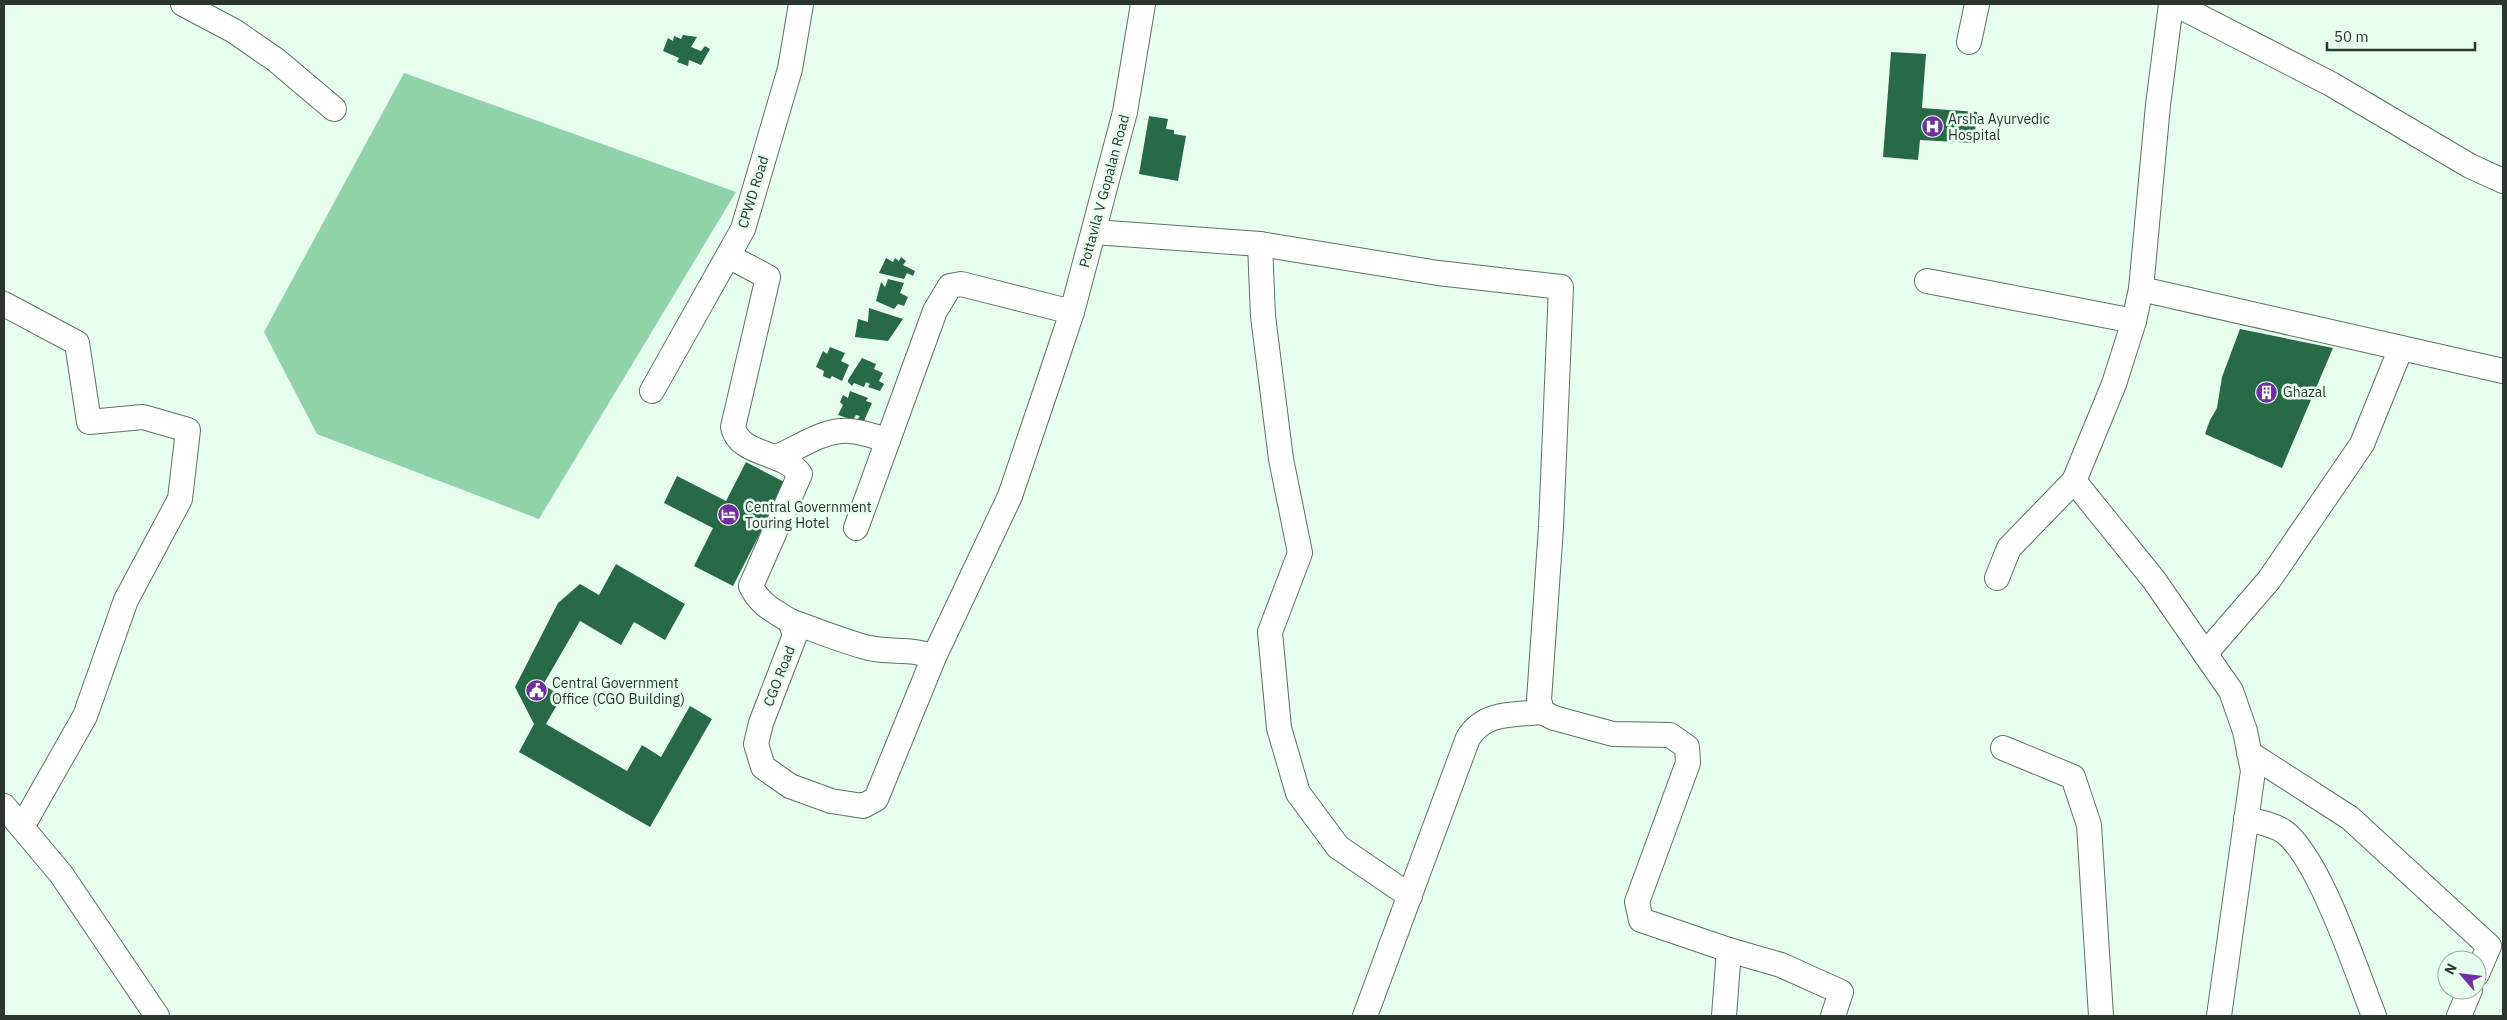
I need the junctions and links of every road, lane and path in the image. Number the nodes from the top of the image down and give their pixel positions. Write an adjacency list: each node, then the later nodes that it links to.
1 (183, 4): 8 (street)
2 (801, 4): 12 (street, CPWD Road)
3 (1143, 4): 10 (street, Pottavila V Gopalan Road)
4 (1977, 4): 7 (street)
5 (2171, 4): 14 (street)
6 (2175, 4): 9 (street)
7 (1969, 42)
8 (334, 108)
9 (2503, 181)
10 (1094, 232): 11 (street); 16 (street, Pottavila V Gopalan Road)
11 (1260, 244): 29 (street); 36 (street)
12 (728, 256): 20 (street, CPWD Road); 22 (street)
13 (1927, 281): 17 (street)
14 (2141, 289): 17 (street); 18 (street)
15 (4, 304): 35 (street)
16 (1072, 312): 21 (street); 28 (street, Pottavila V Gopalan Road)
17 (2134, 321): 23 (street)
18 (2401, 348): 19 (street); 27 (street)
19 (2503, 371)
20 (652, 391)
21 (888, 440): 22 (street); 24 (street)
22 (777, 456): 26 (street)
23 (2074, 481): 25 (street); 27 (street)
24 (856, 528)
25 (1997, 578)
26 (790, 620): 28 (street); 32 (street, CGO Road)
27 (2205, 654): 31 (street)
28 (934, 657): 32 (street, Pottavila V Gopalan Road)
29 (1542, 712): 36 (street); 37 (street)
30 (2004, 748): 44 (street)
31 (2249, 753): 34 (street); 38 (street)
32 (876, 799)
33 (4, 806): 35 (street)
34 (2246, 819): 45 (street); 46 (street)
35 (22, 827): 40 (street)
36 (1410, 896): 41 (street)
37 (1729, 950): 42 (street); 43 (street)
38 (2487, 951)
39 (2466, 1000): 47 (street)
40 (157, 1016)
41 (1364, 1016)
42 (1724, 1016)
43 (1833, 1016)
44 (2100, 1016)
45 (2219, 1016)
46 (2374, 1016)
47 (2459, 1016)

